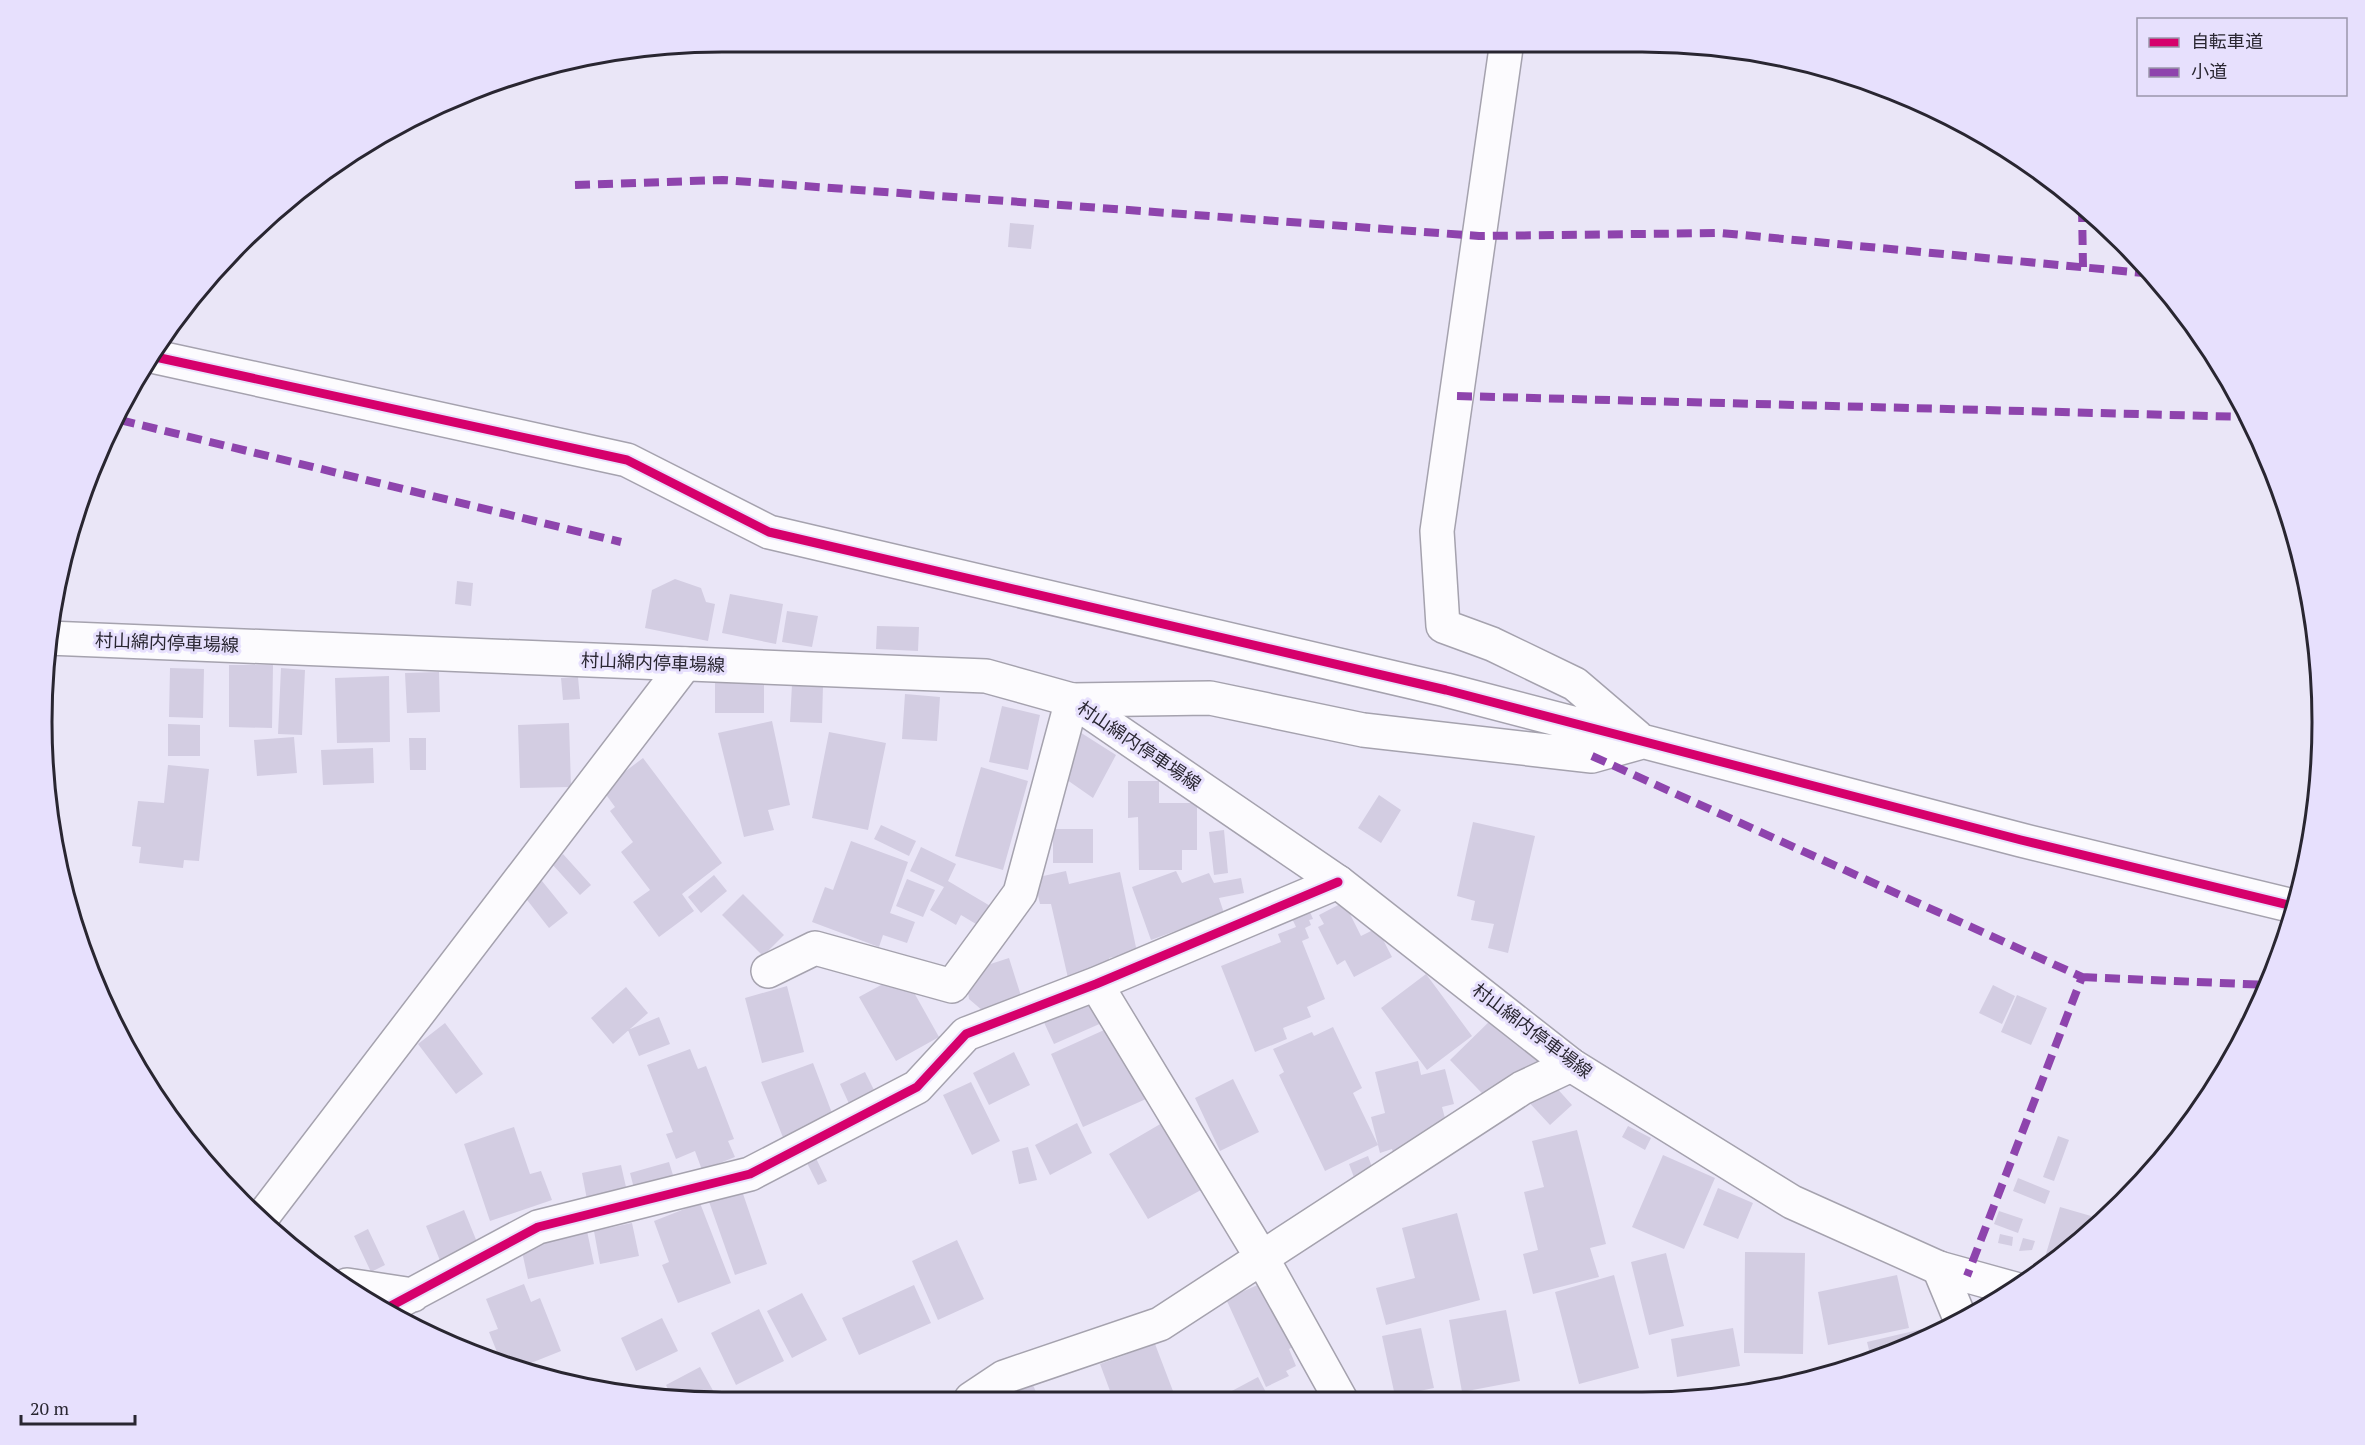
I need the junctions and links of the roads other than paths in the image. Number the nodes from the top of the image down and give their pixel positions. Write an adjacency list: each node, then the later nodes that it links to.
1 (1505, 52): 6 (street)
2 (160, 358): 6 (street)
3 (58, 638): 4 (street, 村山綿内停車場線)
4 (685, 664): 5 (street, 村山綿内停車場線); 12 (street)
5 (1072, 700): 6 (street); 7 (street, 村山綿内停車場線); 9 (street)
6 (1643, 742): 8 (street)
7 (1338, 882): 10 (street); 11 (street, 村山綿内停車場線)
8 (2287, 905)
9 (768, 971)
10 (1096, 984): 13 (street); 17 (street)
11 (1572, 1065): 13 (street); 14 (street, 村山綿内停車場線)
12 (266, 1212)
13 (1262, 1258): 19 (street); 20 (street)
14 (1938, 1268): 15 (street, 村山綿内停車場線); 18 (street)
15 (2005, 1286)
16 (368, 1291): 17 (street)
17 (400, 1301)
18 (1958, 1313)
19 (980, 1393)
20 (1337, 1393)

